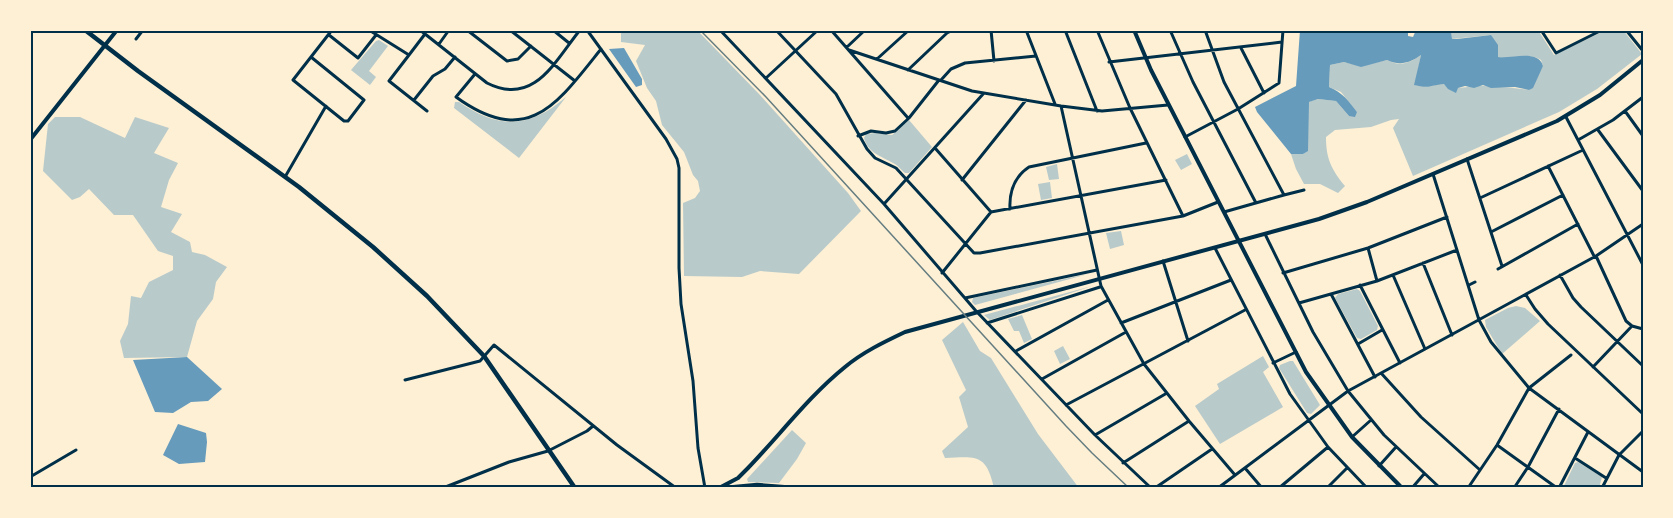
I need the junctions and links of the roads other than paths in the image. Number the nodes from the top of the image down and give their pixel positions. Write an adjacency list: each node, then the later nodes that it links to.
1 (85, 30): 38 (main road)
2 (117, 30): 38 (street)
3 (143, 30): 34 (street)
4 (332, 30): 32 (street)
5 (369, 30): 33 (street)
6 (420, 30): 31 (street)
7 (450, 30): 37 (street)
8 (467, 30): 39 (street)
9 (510, 30): 39 (street)
10 (553, 30): 36 (street)
11 (580, 30): 36 (street)
12 (586, 30): 41 (street)
13 (720, 30): 59 (street)
14 (776, 30): 43 (street)
15 (818, 30): 43 (street)
16 (831, 30): 42 (street)
17 (865, 30): 42 (street)
18 (909, 30): 51 (street)
19 (953, 30): 57 (street)
20 (991, 30): 54 (street)
21 (1026, 30): 48 (street)
22 (1065, 30): 74 (street)
23 (1097, 30): 55 (street)
24 (1134, 30): 52 (street)
25 (1170, 30): 46 (street)
26 (1205, 30): 44 (street)
27 (1283, 30): 35 (street)
28 (1541, 30): 29 (street)
29 (1602, 30)
30 (1626, 30): 45 (street)
31 (425, 34): 37 (street); 47 (street)
32 (328, 35): 33 (street); 49 (street)
33 (376, 35): 47 (street)
34 (136, 39)
35 (1282, 42): 40 (street); 63 (street)
36 (569, 43): 56 (street)
37 (439, 44): 50 (street)
38 (105, 46): 83 (street); 92 (main road)
39 (531, 46): 56 (street)
40 (1241, 48): 44 (street); 63 (street)
41 (601, 49): 61 (street); 207 (street)
42 (847, 49): 51 (street); 77 (street)
43 (795, 51): 59 (street); 80 (street)
44 (1212, 51): 46 (street); 72 (street)
45 (1643, 51)
46 (1180, 54): 52 (street); 78 (street)
47 (409, 55): 65 (street)
48 (1036, 56): 54 (street); 67 (street)
49 (311, 57): 69 (street); 69 (street)
50 (455, 57): 58 (street); 65 (street)
51 (877, 59): 57 (street)
52 (1145, 59): 55 (street); 68 (street)
53 (1643, 60): 76 (street)
54 (994, 61): 60 (street)
55 (1109, 62): 71 (street)
56 (553, 64): 58 (street); 61 (street)
57 (908, 70): 60 (street)
58 (475, 74): 61 (street)
59 (766, 78): 104 (street)
60 (940, 80): 62 (street); 77 (street)
61 (575, 81)
62 (984, 93): 66 (street); 86 (street)
63 (1264, 93): 72 (street)
64 (1643, 97): 75 (street)
65 (414, 100): 73 (street)
66 (1026, 100): 67 (street); 94 (street)
67 (1055, 105): 70 (street)
68 (1168, 105): 71 (street); 82 (street)
69 (326, 106): 92 (street)
70 (1061, 106): 74 (street); 88 (street)
71 (1130, 108): 74 (street); 85 (street)
72 (1238, 109): 78 (street); 98 (street)
73 (427, 111)
74 (1097, 111)
75 (1625, 111): 79 (street); 81 (street)
76 (1566, 117): 84 (street); 89 (street)
77 (908, 118): 80 (street)
78 (1214, 122): 82 (street); 103 (street)
79 (1598, 130): 84 (street); 97 (street)
80 (858, 136): 93 (street)
81 (1643, 136)
82 (1185, 137): 102 (street)
83 (30, 140)
84 (1578, 140): 87 (street)
85 (1146, 143): 88 (street); 95 (street)
86 (935, 148): 93 (street); 94 (street)
87 (1583, 150): 90 (street); 115 (street)
88 (1072, 157): 100 (street); 105 (street)
89 (1467, 159): 91 (street); 101 (street)
90 (1548, 166): 99 (street); 101 (street)
91 (1433, 174): 109 (street); 114 (street)
92 (285, 177): 158 (main road)
93 (907, 179): 104 (street); 117 (street)
94 (962, 180): 106 (street)
95 (1166, 180): 100 (street); 108 (street)
96 (1304, 190): 98 (street)
97 (1643, 191)
98 (1284, 195): 103 (street)
99 (1563, 195): 110 (street); 112 (street)
100 (1081, 196): 105 (street); 113 (street)
101 (1479, 198): 112 (street)
102 (1218, 202): 107 (street); 108 (street)
103 (1256, 203): 107 (street)
104 (884, 204): 126 (street)
105 (1010, 209): 106 (street)
106 (991, 212): 117 (street)
107 (1224, 212): 116 (street)
108 (1183, 216): 113 (street)
109 (1447, 217): 119 (street); 120 (street)
110 (1578, 224): 112 (street); 121 (street)
111 (1643, 224): 115 (street)
112 (1491, 232)
113 (1089, 233): 117 (street); 125 (street)
114 (1265, 234): 116 (street); 127 (street)
115 (1627, 235): 121 (street); 124 (street)
116 (1238, 241): 118 (street); 157 (street)
117 (965, 244): 126 (street)
118 (1215, 248): 122 (street); 131 (street)
119 (1368, 248): 127 (street); 132 (street)
120 (1457, 250): 123 (street); 135 (street)
121 (1595, 256): 129 (street); 147 (street)
122 (1163, 261): 130 (street); 141 (street)
123 (1423, 263): 128 (street); 151 (street)
124 (1643, 265)
125 (1097, 270): 130 (street); 139 (street)
126 (942, 273): 139 (street)
127 (1283, 273): 142 (street)
128 (1393, 275): 132 (street); 155 (street)
129 (1560, 275): 138 (street); 153 (street)
130 (1098, 278): 136 (street); 208 (street)
131 (1231, 280): 141 (street); 143 (street)
132 (1377, 281): 134 (street)
133 (1475, 282): 135 (street)
134 (1360, 285): 137 (street); 149 (street)
135 (1469, 285): 144 (street)
136 (1101, 286): 140 (street); 145 (street)
137 (1331, 294): 142 (street); 154 (street)
138 (1526, 295): 144 (street); 164 (street)
139 (965, 298): 145 (street)
140 (1108, 300): 146 (street); 156 (street)
141 (1176, 302): 146 (street); 152 (street)
142 (1299, 303): 170 (street)
143 (1246, 310): 152 (street); 160 (street)
144 (1479, 320): 151 (street); 169 (street)
145 (987, 323): 156 (street)
146 (1121, 323): 150 (street)
147 (1632, 326): 148 (street); 153 (street)
148 (1643, 329)
149 (1383, 330): 154 (street); 161 (street)
150 (1126, 332): 162 (street); 167 (street)
151 (1452, 335): 155 (street)
152 (1188, 341): 162 (street)
153 (1618, 342): 163 (street); 164 (street)
154 (1358, 344): 166 (street)
155 (1425, 349): 161 (street)
156 (1016, 351): 167 (street)
157 (1296, 352): 160 (street); 173 (street)
158 (484, 356): 168 (street); 179 (street); 189 (main road)
159 (1572, 356): 169 (street)
160 (1273, 363): 178 (street)
161 (1400, 363): 165 (street)
162 (1144, 364): 171 (street); 172 (street)
163 (1643, 366)
164 (1593, 367): 175 (street)
165 (1381, 373): 166 (street); 197 (street)
166 (1375, 376): 170 (street)
167 (1041, 378): 172 (street)
168 (405, 380)
169 (1529, 388): 174 (street); 184 (street)
170 (1348, 391): 173 (street); 176 (street)
171 (1167, 393): 177 (street); 182 (street)
172 (1066, 405): 182 (street)
173 (1328, 405): 178 (street); 183 (street)
174 (1558, 409): 181 (street); 194 (street)
175 (1643, 414)
176 (1371, 420): 183 (street); 186 (street)
177 (1189, 421): 187 (street); 192 (street)
178 (1308, 421): 185 (street); 195 (street)
179 (593, 426): 189 (street); 206 (street)
180 (1643, 431): 190 (street)
181 (1588, 432): 190 (street); 191 (street)
182 (1095, 435): 192 (street)
183 (1352, 437): 193 (street)
184 (1497, 445): 194 (street); 197 (street)
185 (1328, 447): 196 (street); 214 (street)
186 (1396, 447): 193 (street); 199 (street)
187 (1212, 449): 200 (street); 211 (street)
188 (76, 450): 201 (street)
189 (548, 452): 204 (street); 205 (main road)
190 (1619, 455): 198 (street); 202 (street)
191 (1575, 458): 202 (street); 222 (street)
192 (1123, 463): 211 (street)
193 (1379, 466): 217 (street)
194 (1528, 467): 221 (street); 222 (street)
195 (1245, 468): 200 (street); 213 (street)
196 (1347, 468): 215 (street); 216 (street)
197 (1480, 470): 220 (street)
198 (1643, 472)
199 (1424, 474): 218 (street); 219 (street)
200 (1235, 475): 212 (street)
201 (30, 477)
202 (1607, 479): 223 (street)
203 (779, 487): 209 (main road); 210 (main road)
204 (443, 488)
205 (575, 488)
206 (676, 488)
207 (705, 488)
208 (719, 488)
209 (725, 488)
210 (794, 488)
211 (1153, 488)
212 (1218, 488)
213 (1262, 488)
214 (1279, 488)
215 (1327, 488)
216 (1367, 488)
217 (1402, 488)
218 (1412, 488)
219 (1440, 488)
220 (1468, 488)
221 (1514, 488)
222 (1558, 488)
223 (1602, 488)

